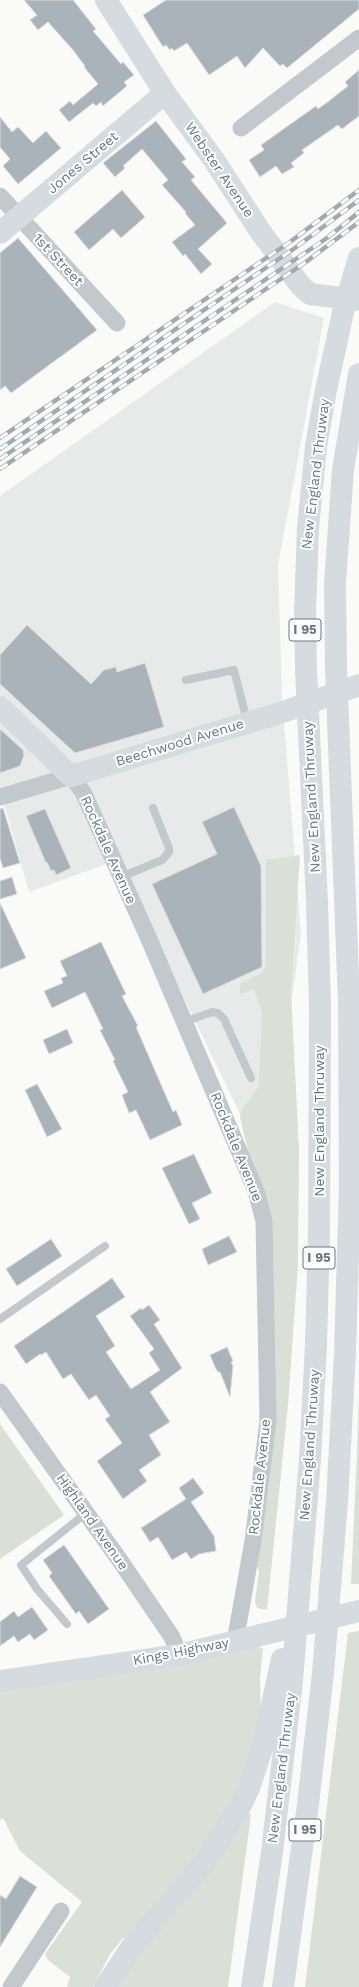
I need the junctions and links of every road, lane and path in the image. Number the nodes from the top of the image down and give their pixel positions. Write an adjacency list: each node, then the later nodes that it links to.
1 (111, 1): 3 (main road, Webster Avenue)
2 (359, 38): 4 (street)
3 (165, 93): 6 (main road, Jones Street); 9 (main road, Webster Avenue)
4 (241, 128)
5 (0, 196): 6 (street, 1st Street)
6 (18, 217): 7 (main road, Jones Street); 10 (street, 1st Street)
7 (0, 233)
8 (359, 258): 31 (main road, New England Thruway / I 95)
9 (359, 300)
10 (117, 323)
11 (359, 374): 36 (main road, New England Thruway / I 95)
12 (186, 680): 15 (lane)
13 (359, 685): 15 (main road, Beechwood Avenue)
14 (0, 707): 16 (main road)
15 (247, 723): 16 (main road, Beechwood Avenue)
16 (71, 776): 17 (street, Beechwood Avenue); 19 (street, Rockdale Avenue)
17 (0, 797)
18 (153, 808): 19 (lane)
19 (121, 877): 20 (street, Rockdale Avenue)
20 (184, 1022): 21 (lane); 28 (street, Rockdale Avenue)
21 (251, 1078)
22 (105, 1246): 23 (lane)
23 (0, 1319)
24 (0, 1392): 25 (street, Highland Avenue)
25 (86, 1513): 27 (lane); 29 (street, Highland Avenue)
26 (359, 1611): 28 (main road, Kings Highway)
27 (67, 1624)
28 (235, 1642): 29 (main road, Kings Highway)
29 (179, 1654): 30 (main road, Kings Highway)
30 (0, 1681)
31 (284, 1683): 34 (main road); 35 (main road, New England Thruway / I 95)
32 (61, 1911): 33 (street)
33 (11, 1987)
34 (105, 1987)
35 (252, 1987)
36 (283, 1987)

